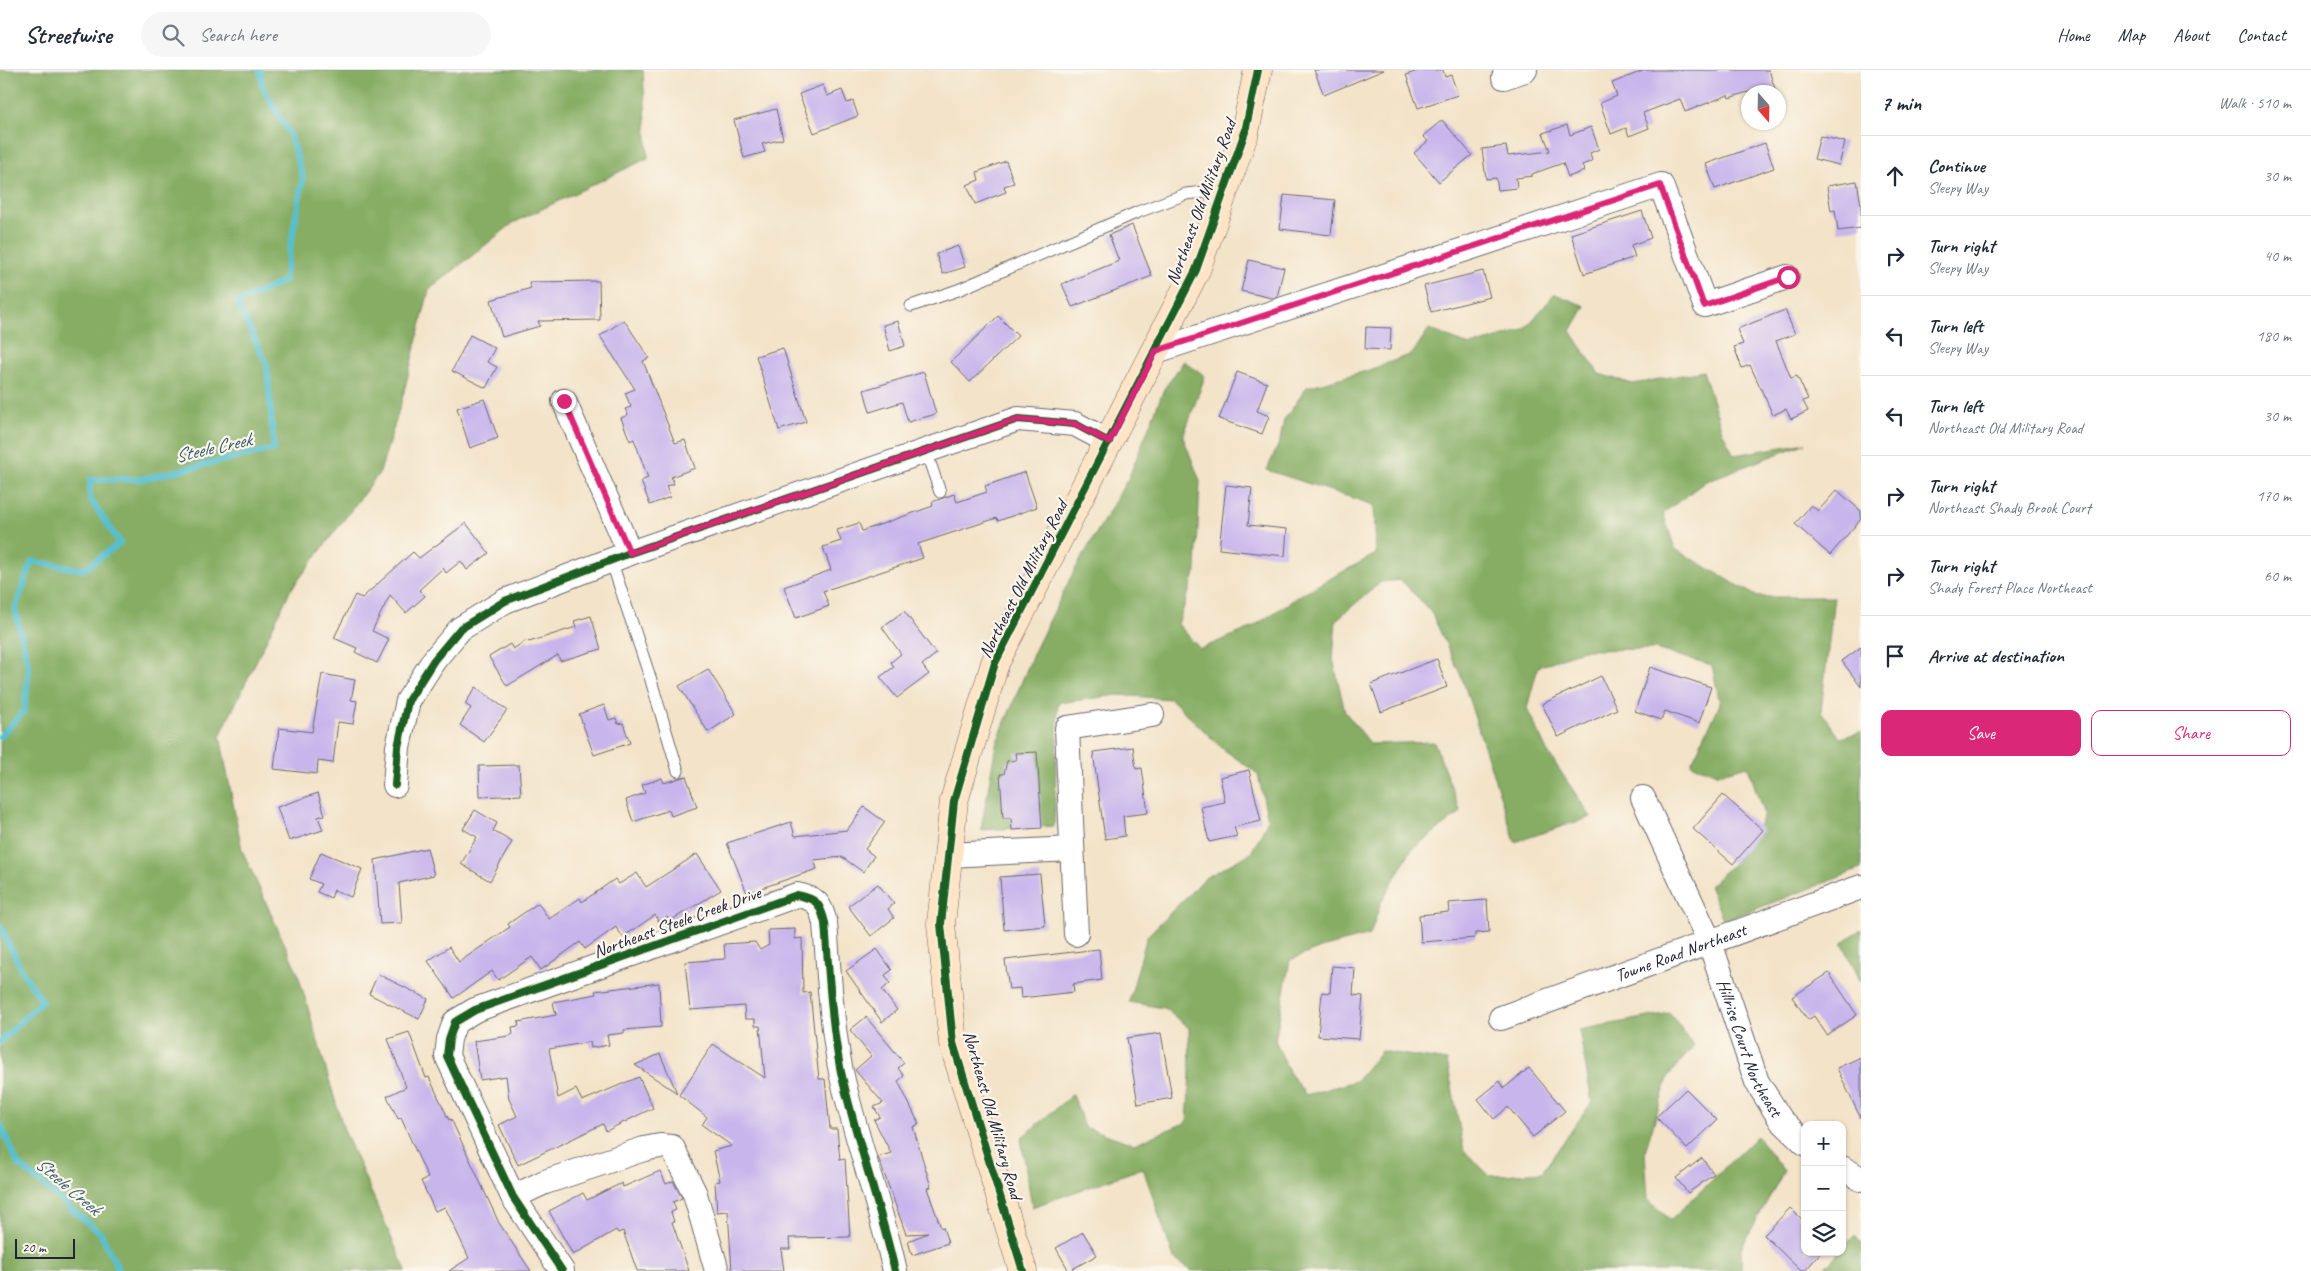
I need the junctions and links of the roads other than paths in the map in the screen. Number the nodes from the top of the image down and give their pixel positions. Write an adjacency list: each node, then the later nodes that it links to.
1 (1258, 70): 2 (street, Northeast Old Military Road)
2 (1224, 190): 4 (lane); 5 (street, Northeast Old Military Road)
3 (1788, 277): 5 (street)
4 (911, 306)
5 (1156, 351): 7 (street, Northeast Old Military Road)
6 (564, 401): 10 (street)
7 (1109, 442): 8 (street); 16 (street, Northeast Old Military Road)
8 (926, 451): 9 (lane); 10 (street)
9 (940, 492)
10 (621, 556): 12 (lane); 13 (street)
11 (1152, 715): 15 (street)
12 (678, 771)
13 (395, 785)
14 (1643, 798): 19 (street, Hillrise Court Northeast)
15 (1072, 849): 16 (street); 18 (street)
16 (948, 854): 28 (street, Northeast Old Military Road)
17 (1861, 887): 19 (street, Towne Road Northeast)
18 (1076, 934)
19 (1710, 943): 20 (street, Towne Road Northeast); 21 (street, Hillrise Court Northeast)
20 (1501, 1018)
21 (1801, 1139)
22 (1846, 1170): 23 (street)
23 (1861, 1179)
24 (514, 1197): 25 (street, Northeast Steele Creek Drive); 26 (street); 27 (street, Northeast Steele Creek Drive)
25 (562, 1271)
26 (718, 1271)
27 (895, 1271)
28 (1023, 1271)

